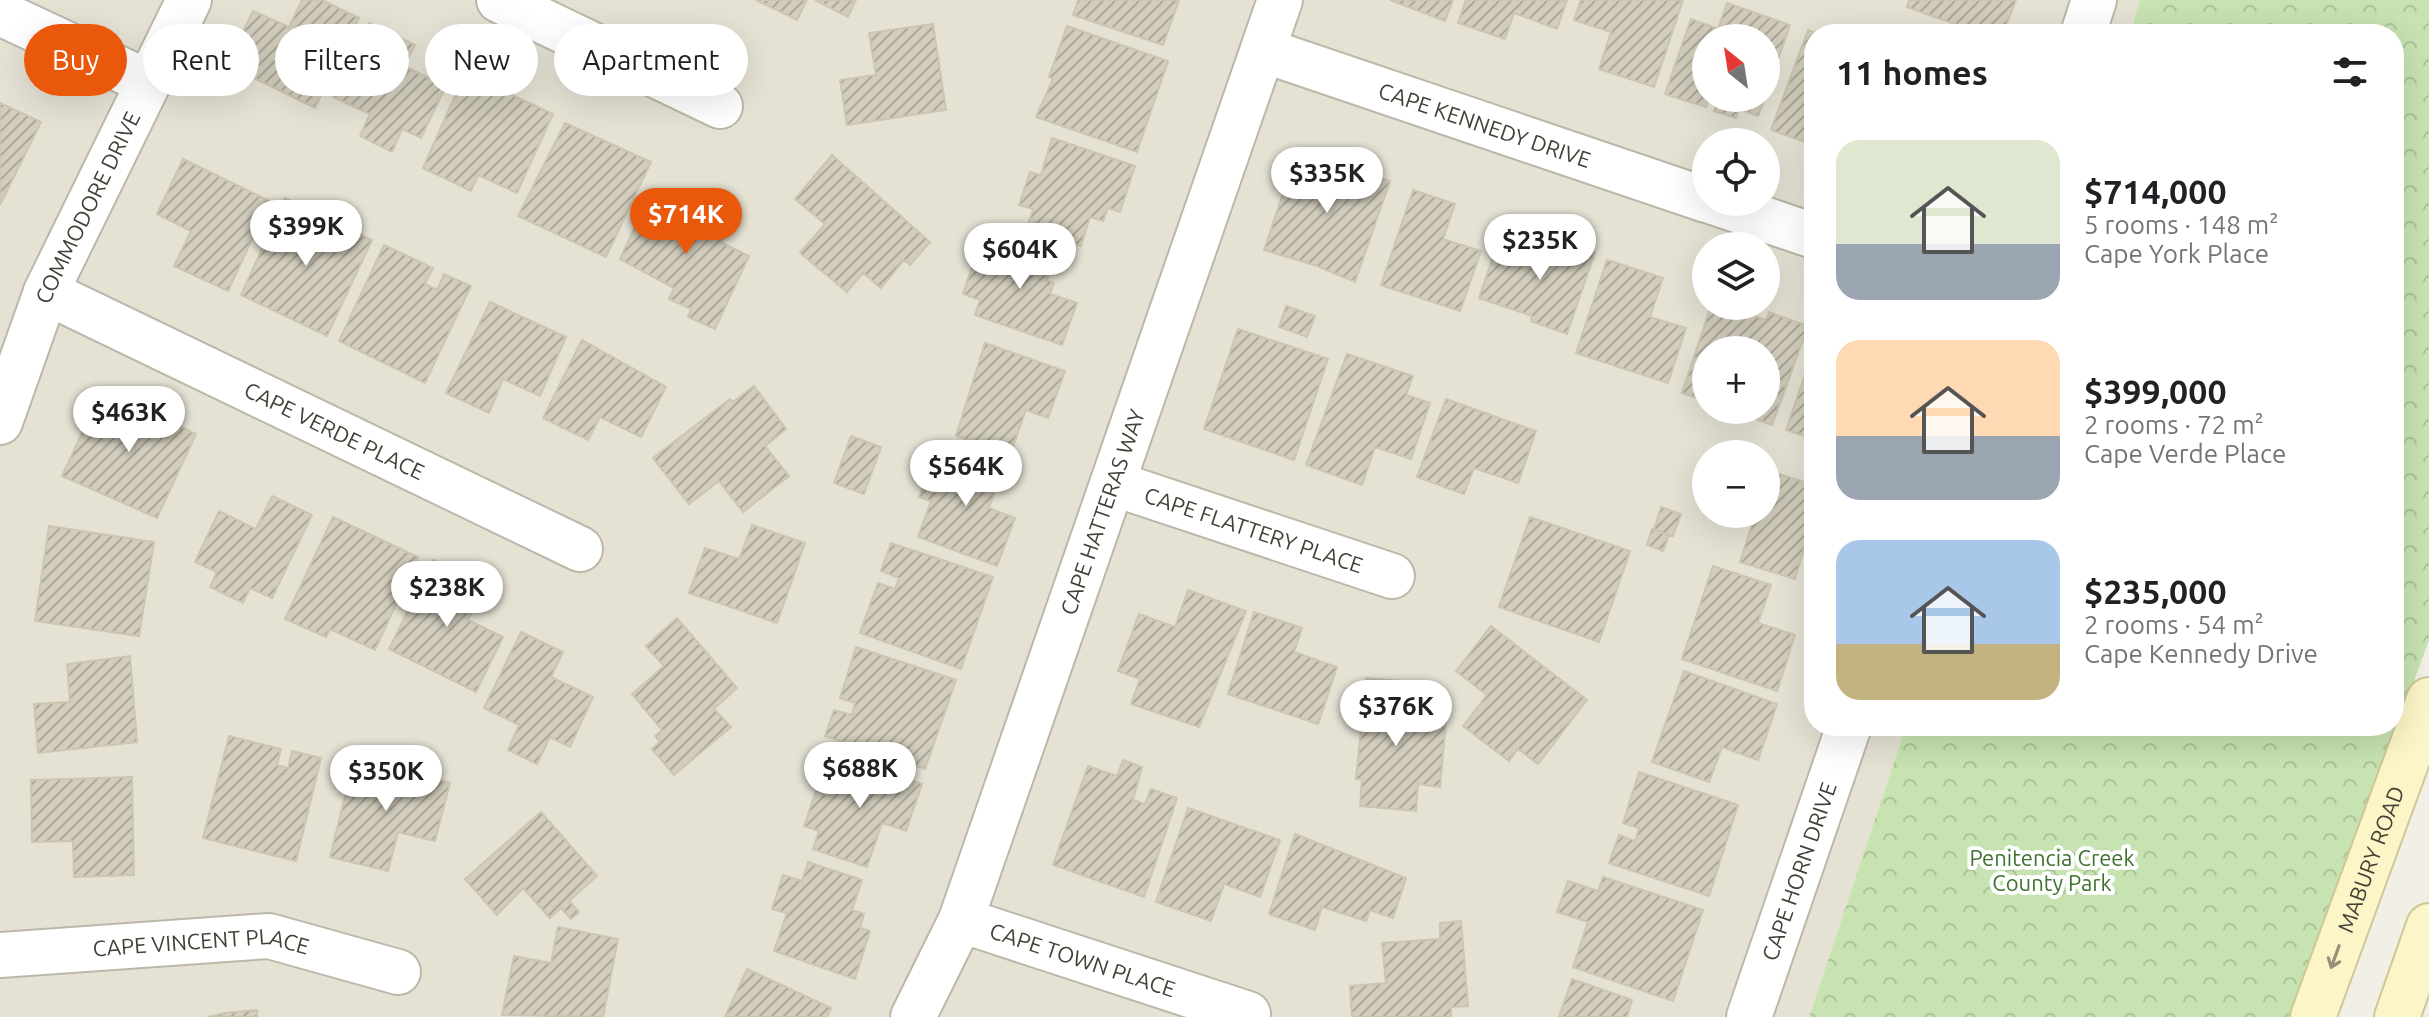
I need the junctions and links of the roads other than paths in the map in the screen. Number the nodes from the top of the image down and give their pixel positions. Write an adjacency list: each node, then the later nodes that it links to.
1 (189, 0): 6 (street, COMMODORE DRIVE)
2 (499, 0): 11 (street)
3 (1280, 0): 8 (street, CAPE HATTERAS WAY)
4 (2094, 0): 7 (street)
5 (0, 13): 9 (street)
6 (177, 24)
7 (2086, 24)
8 (1263, 50): 12 (street, CAPE KENNEDY DRIVE); 17 (street, CAPE HATTERAS WAY)
9 (143, 80)
10 (143, 90): 15 (street, COMMODORE DRIVE)
11 (720, 106)
12 (1692, 195)
13 (1755, 216): 14 (street)
14 (1804, 233)
15 (46, 292): 16 (street, COMMODORE DRIVE); 18 (street, CAPE VERDE PLACE)
16 (0, 422)
17 (1115, 484): 19 (street, CAPE FLATTERY PLACE); 22 (street, CAPE HATTERAS WAY)
18 (580, 549)
19 (1392, 576)
20 (2429, 700): 29 (main road, MABURY ROAD, one-way to 29)
21 (1846, 736): 28 (street, CAPE HORN DRIVE)
22 (961, 920): 26 (street, CAPE TOWN PLACE); 27 (street, CAPE HATTERAS WAY)
23 (2429, 926): 30 (main road)
24 (0, 955): 25 (street, CAPE VINCENT PLACE)
25 (398, 972)
26 (1248, 1014)
27 (913, 1017)
28 (1749, 1017)
29 (2313, 1017)
30 (2397, 1017)

